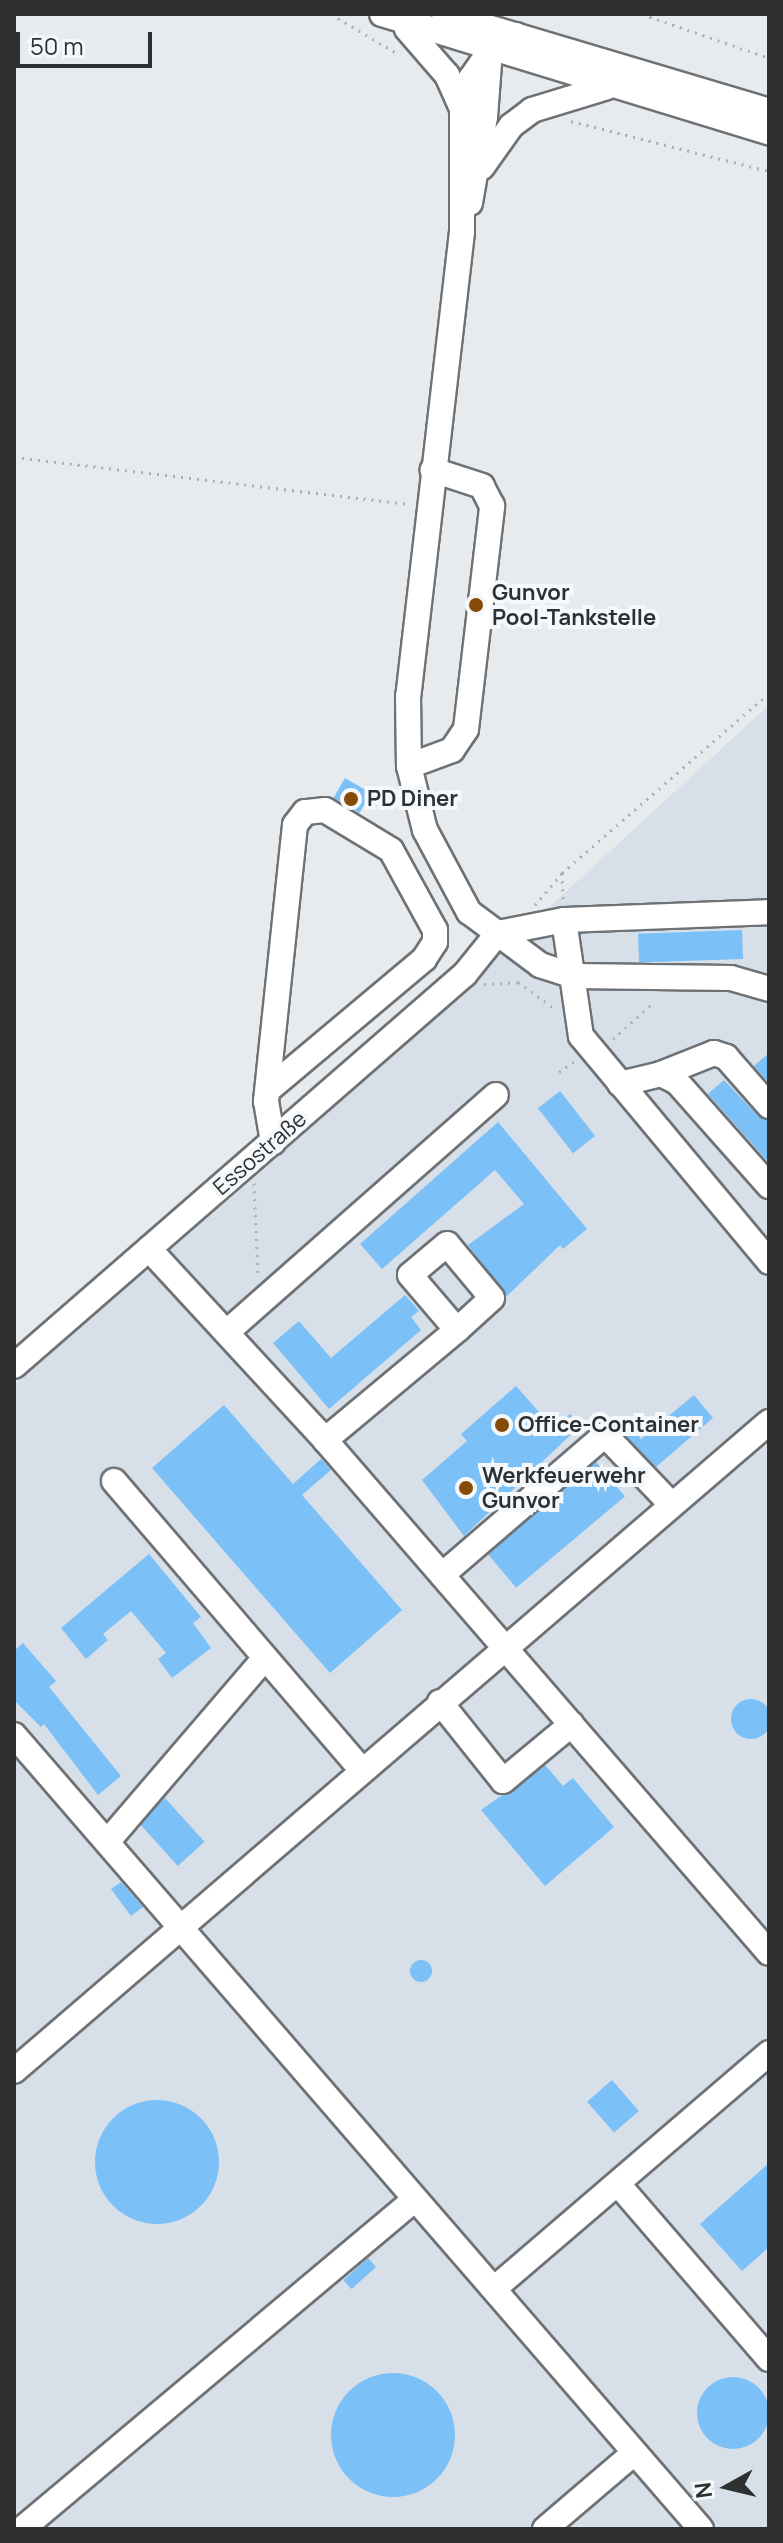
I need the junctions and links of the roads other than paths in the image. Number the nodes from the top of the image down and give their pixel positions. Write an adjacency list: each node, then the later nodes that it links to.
1 (444, 14): 3 (street)
2 (392, 19): 5 (street); 7 (street)
3 (479, 23): 4 (street); 5 (street)
4 (516, 35): 5 (street); 8 (street)
5 (490, 51): 6 (street); 7 (street); 10 (street)
6 (608, 87): 9 (street); 10 (street)
7 (462, 108): 11 (street)
8 (769, 111)
9 (769, 132)
10 (478, 176): 11 (street)
11 (462, 232): 12 (street)
12 (433, 470): 13 (street); 13 (street)
13 (409, 766): 16 (street)
14 (769, 912): 15 (street)
15 (564, 920): 16 (street); 17 (street)
16 (498, 933): 17 (street); 24 (street, Essostraße)
17 (574, 976): 18 (street); 20 (street)
18 (769, 989)
19 (661, 1074): 20 (street); 23 (street); 25 (street)
20 (620, 1084): 27 (street)
21 (268, 1090): 21 (street); 24 (street)
22 (496, 1095): 29 (street)
23 (769, 1106)
24 (273, 1142): 26 (street, Essostraße)
25 (769, 1186)
26 (149, 1249): 29 (street); 30 (street, Essostraße)
27 (766, 1252)
28 (457, 1330): 32 (street)
29 (228, 1331): 32 (street)
30 (14, 1366)
31 (769, 1422): 34 (street)
32 (325, 1440): 35 (street)
33 (114, 1481): 37 (street)
34 (670, 1503): 35 (street); 36 (street)
35 (442, 1575): 36 (street)
36 (505, 1645): 38 (street); 39 (street)
37 (265, 1658): 41 (street); 42 (street)
38 (440, 1702): 39 (street); 41 (street)
39 (572, 1724): 44 (street)
40 (14, 1735): 42 (street)
41 (361, 1769): 43 (street)
42 (108, 1841): 43 (street)
43 (183, 1925): 46 (street); 48 (street)
44 (768, 1951)
45 (769, 2053): 47 (street)
46 (14, 2071)
47 (618, 2184): 49 (street); 50 (street)
48 (414, 2200): 49 (street); 52 (street)
49 (495, 2288): 51 (street)
50 (769, 2359)
51 (634, 2453): 53 (street); 54 (street)
52 (22, 2529)
53 (545, 2529)
54 (701, 2529)

